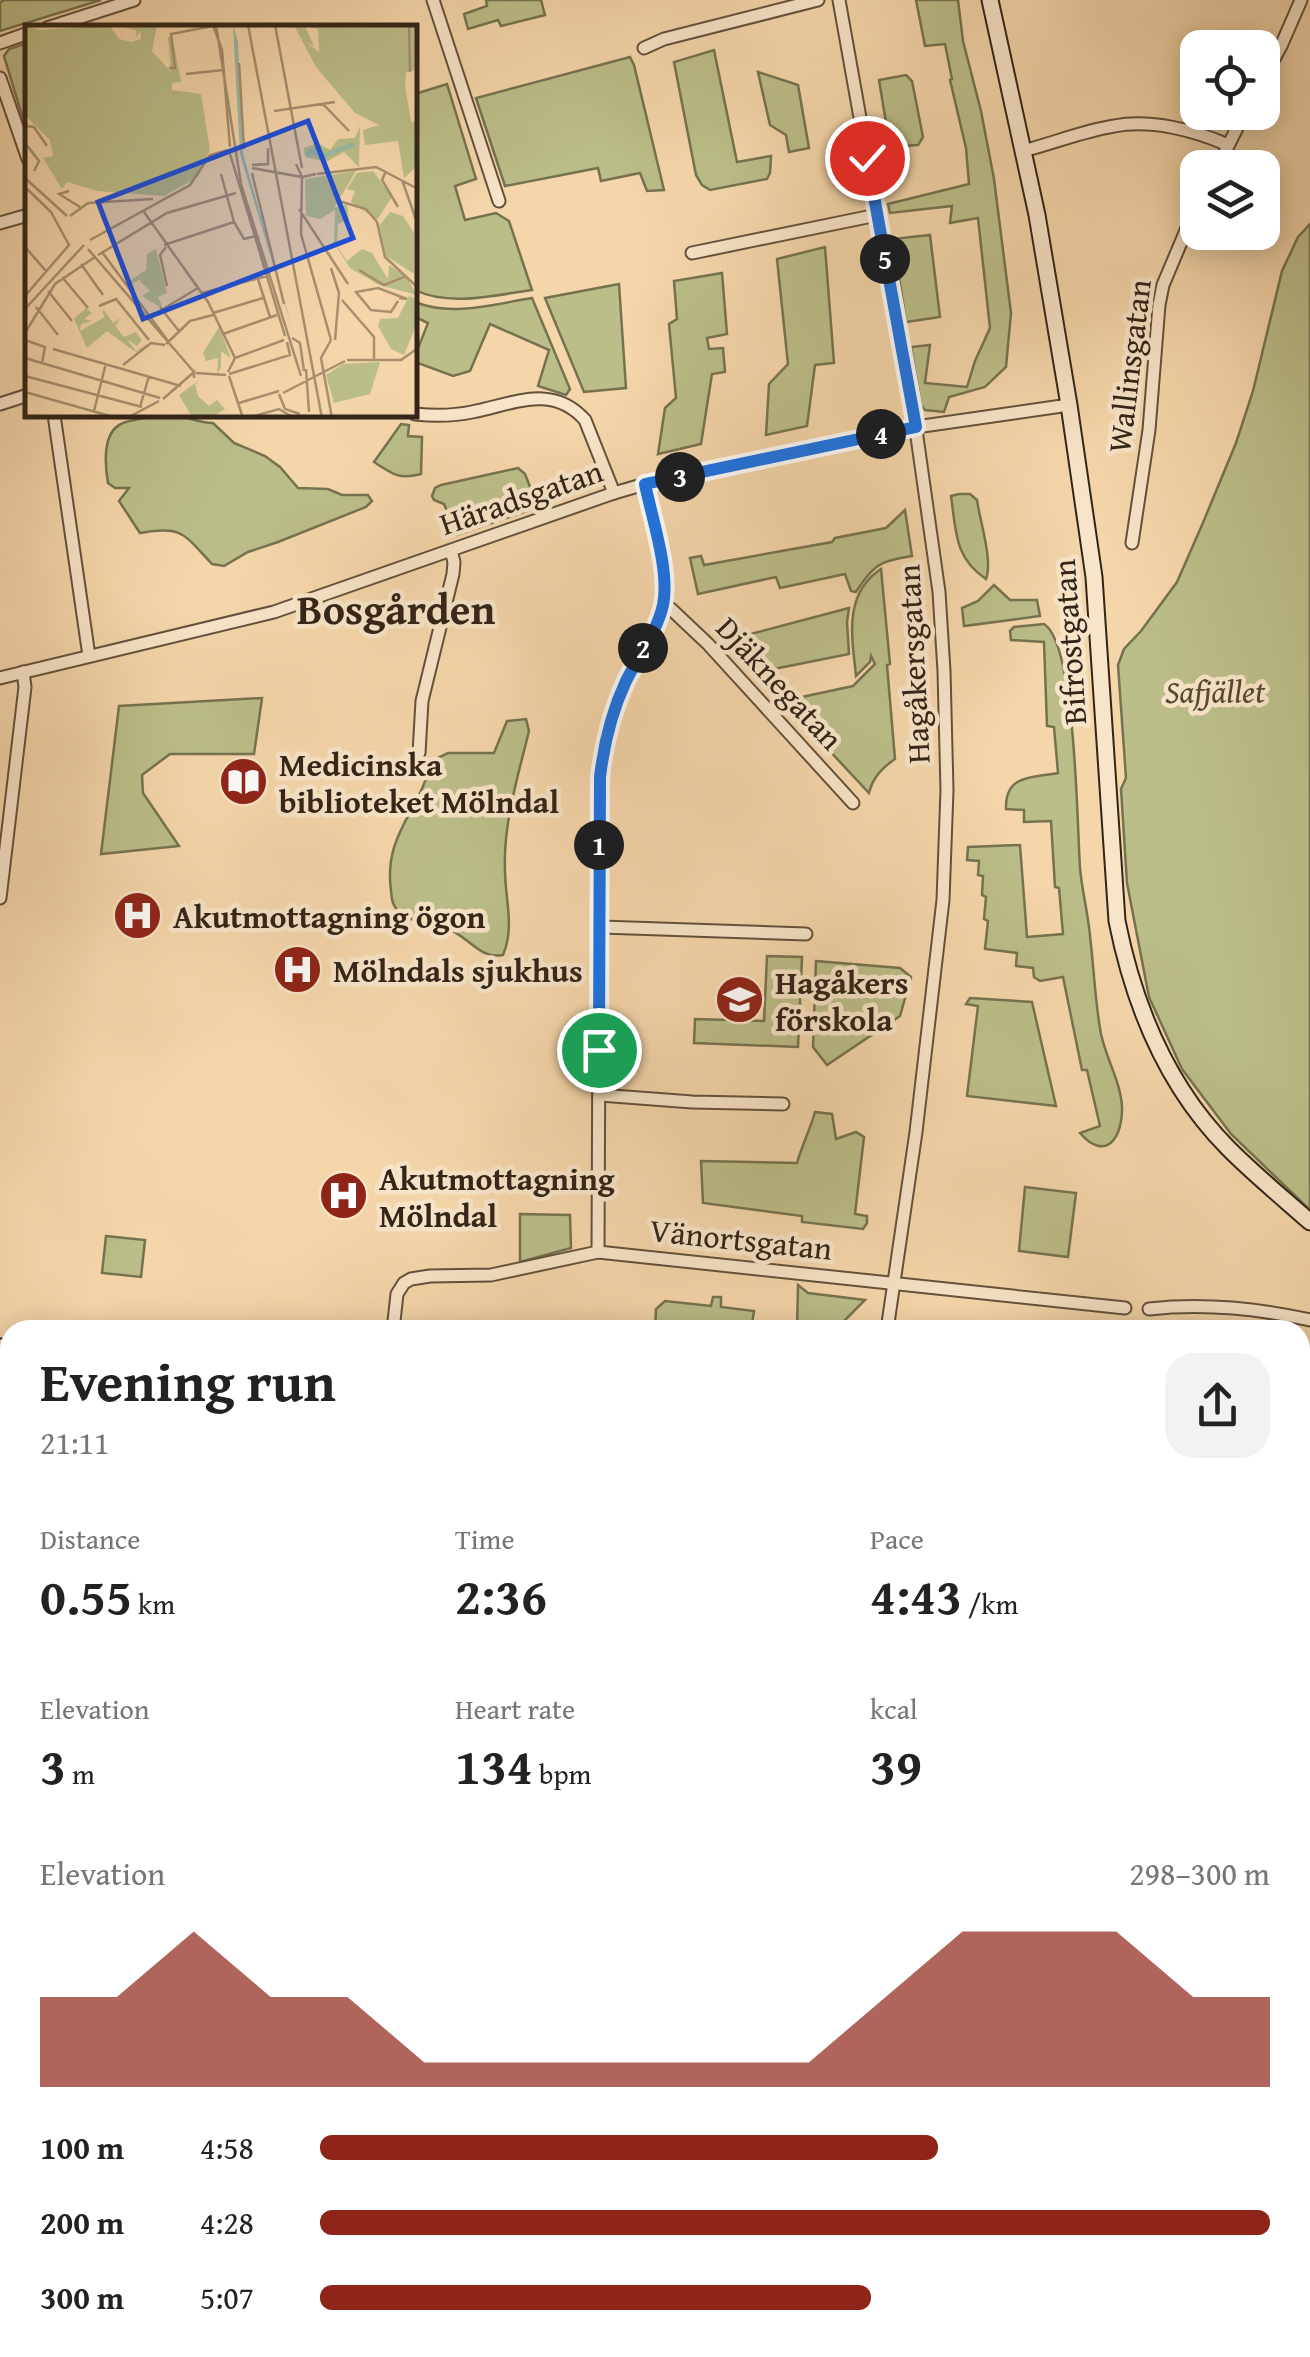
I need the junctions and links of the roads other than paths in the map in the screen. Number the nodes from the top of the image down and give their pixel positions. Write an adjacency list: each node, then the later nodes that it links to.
1 (134, 0): 7 (street)
2 (434, 0): 18 (street)
3 (818, 0): 10 (street)
4 (839, 0): 20 (street, Hagåkersgatan)
5 (990, 0): 17 (main road, Bifrostgatan)
6 (1302, 0): 11 (street)
7 (55, 25)
8 (25, 35): 9 (street)
9 (0, 42)
10 (644, 48)
11 (1280, 48)
12 (0, 78): 15 (street)
13 (1236, 130): 14 (street)
14 (1228, 146): 16 (street); 17 (street)
15 (25, 150)
16 (1226, 150)
17 (1024, 151): 26 (main road, Bifrostgatan)
18 (499, 201)
19 (25, 215): 21 (street)
20 (878, 215): 23 (street); 29 (street, Hagåkersgatan)
21 (0, 223)
22 (1180, 245): 32 (street, Wallinsgatan)
23 (692, 253)
24 (25, 396): 25 (street)
25 (0, 404)
26 (1069, 405): 29 (street, Häradsgatan); 45 (main road, Bifrostgatan)
27 (418, 414): 31 (street)
28 (54, 418): 35 (street)
29 (916, 427): 30 (street, Häradsgatan); 47 (street, Hagåkersgatan)
30 (645, 484): 31 (street, Häradsgatan); 34 (street)
31 (614, 493): 33 (street, Häradsgatan)
32 (1132, 543)
33 (451, 551): 35 (street, Häradsgatan); 38 (street)
34 (663, 604): 39 (street, Djäknegatan); 41 (street)
35 (89, 656): 36 (street, Häradsgatan)
36 (23, 672): 37 (street, Häradsgatan); 40 (street)
37 (0, 678)
38 (418, 753)
39 (854, 803)
40 (0, 898)
41 (601, 927): 42 (street); 43 (street)
42 (806, 934)
43 (600, 1095): 44 (street); 46 (street)
44 (783, 1104)
45 (1310, 1222)
46 (598, 1252): 47 (street, Vänortsgatan); 50 (street, Vänortsgatan)
47 (894, 1284): 48 (street, Vänortsgatan); 51 (street, Hagåkersgatan)
48 (1125, 1308)
49 (1148, 1309): 52 (street)
50 (394, 1320)
51 (889, 1320)
52 (1310, 1320)

